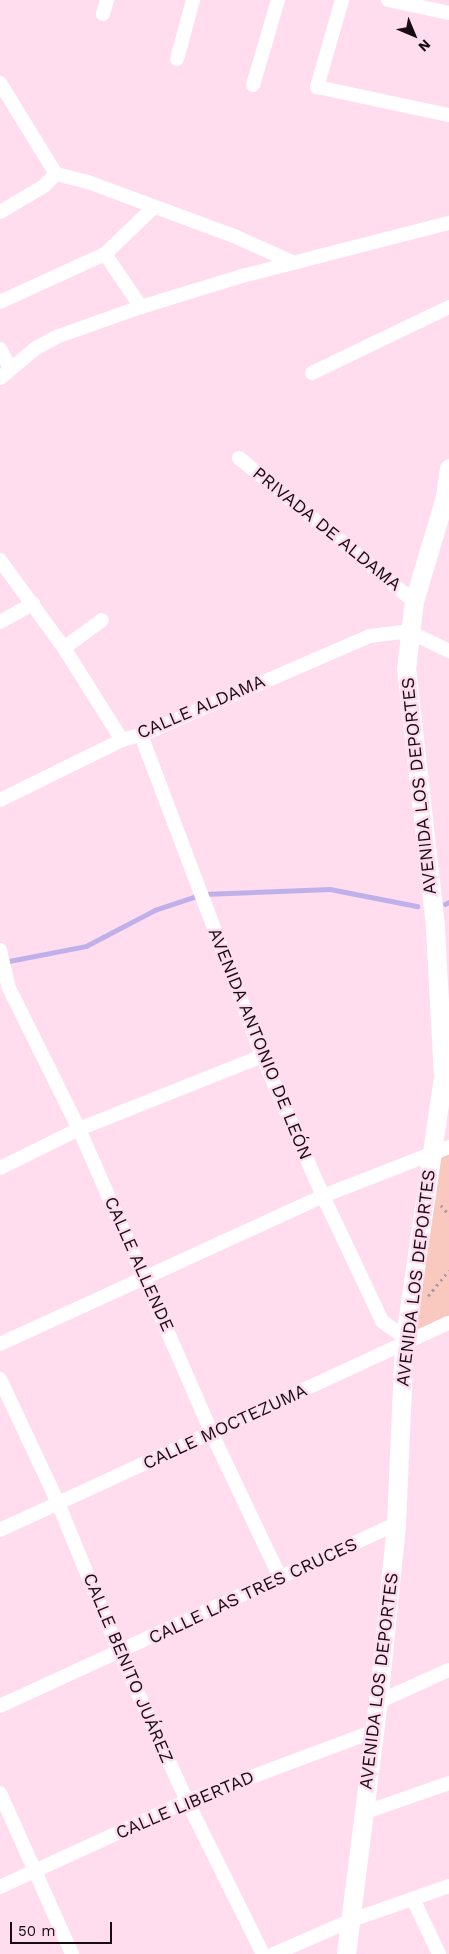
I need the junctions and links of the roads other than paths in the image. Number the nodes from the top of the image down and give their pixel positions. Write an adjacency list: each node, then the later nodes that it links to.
1 (107, 0): 7 (street)
2 (193, 0): 8 (street)
3 (278, 0): 10 (street)
4 (342, 0): 11 (street)
5 (388, 0): 6 (street)
6 (449, 13)
7 (103, 14)
8 (177, 59)
9 (0, 83): 12 (street)
10 (253, 85)
11 (449, 115)
12 (56, 174): 13 (street); 14 (street)
13 (154, 207): 16 (street); 17 (street)
14 (0, 212)
15 (449, 223): 17 (street)
16 (105, 254): 18 (street); 19 (street)
17 (294, 263): 19 (street)
18 (0, 302)
19 (141, 307): 23 (street)
20 (449, 307): 22 (street)
21 (0, 349): 23 (street)
22 (312, 372)
23 (5, 373)
24 (239, 458): 28 (street, PRIVADA DE ALDAMA)
25 (449, 468): 26 (street, AVENIDA LOS DEPORTES)
26 (447, 496): 28 (street, AVENIDA LOS DEPORTES)
27 (0, 560): 29 (street)
28 (414, 601): 32 (street, AVENIDA LOS DEPORTES)
29 (33, 604): 31 (street); 33 (street)
30 (102, 620): 33 (street)
31 (0, 622)
32 (408, 631): 34 (street); 35 (street, CALLE ALDAMA); 39 (street, AVENIDA LOS DEPORTES)
33 (64, 648): 36 (street)
34 (449, 651)
35 (141, 735): 36 (street, CALLE ALDAMA); 41 (street, AVENIDA ANTONIO DE LEÓN)
36 (122, 740): 37 (street, CALLE ALDAMA)
37 (0, 800)
38 (2, 954): 40 (street, CALLE ALLENDE)
39 (444, 978): 42 (street, AVENIDA LOS DEPORTES)
40 (5, 983): 43 (street, CALLE ALLENDE)
41 (262, 1056): 43 (street); 47 (street, AVENIDA ANTONIO DE LEÓN)
42 (446, 1075): 45 (street, AVENIDA LOS DEPORTES)
43 (79, 1130): 46 (street); 48 (street, CALLE ALLENDE)
44 (449, 1147): 45 (street)
45 (431, 1155): 47 (street); 50 (street, AVENIDA LOS DEPORTES)
46 (0, 1168)
47 (322, 1196): 48 (street); 50 (street, AVENIDA ANTONIO DE LEÓN)
48 (146, 1279): 51 (street); 53 (street, CALLE ALLENDE)
49 (449, 1323): 50 (street, CALLE MOCTEZUMA)
50 (405, 1341): 53 (street, CALLE MOCTEZUMA); 55 (street, AVENIDA LOS DEPORTES)
51 (0, 1344)
52 (0, 1379): 54 (street, CALLE BENITO JUÁREZ)
53 (212, 1434): 54 (street, CALLE MOCTEZUMA); 57 (street, CALLE ALLENDE)
54 (58, 1503): 56 (street, CALLE MOCTEZUMA); 58 (street, CALLE BENITO JUÁREZ)
55 (396, 1524): 57 (street, CALLE LAS TRES CRUCES); 60 (street, AVENIDA LOS DEPORTES)
56 (0, 1530)
57 (280, 1577): 58 (street, CALLE LAS TRES CRUCES)
58 (120, 1654): 61 (street, CALLE LAS TRES CRUCES); 65 (street, CALLE BENITO JUÁREZ)
59 (449, 1670): 60 (street)
60 (378, 1702): 62 (street, AVENIDA LOS DEPORTES)
61 (0, 1706)
62 (374, 1732): 65 (street, CALLE LIBERTAD); 66 (street, AVENIDA LOS DEPORTES)
63 (449, 1783): 66 (street)
64 (0, 1793): 67 (street)
65 (187, 1801): 67 (street, CALLE LIBERTAD); 73 (street, CALLE BENITO JUÁREZ)
66 (364, 1813): 71 (street, AVENIDA LOS DEPORTES)
67 (35, 1871): 69 (street, CALLE LIBERTAD); 72 (street)
68 (449, 1886): 70 (street)
69 (0, 1887)
70 (413, 1899): 71 (street); 76 (street)
71 (352, 1920): 74 (street); 75 (street, AVENIDA LOS DEPORTES)
72 (72, 1954)
73 (263, 1954)
74 (274, 1954)
75 (346, 1954)
76 (440, 1954)

